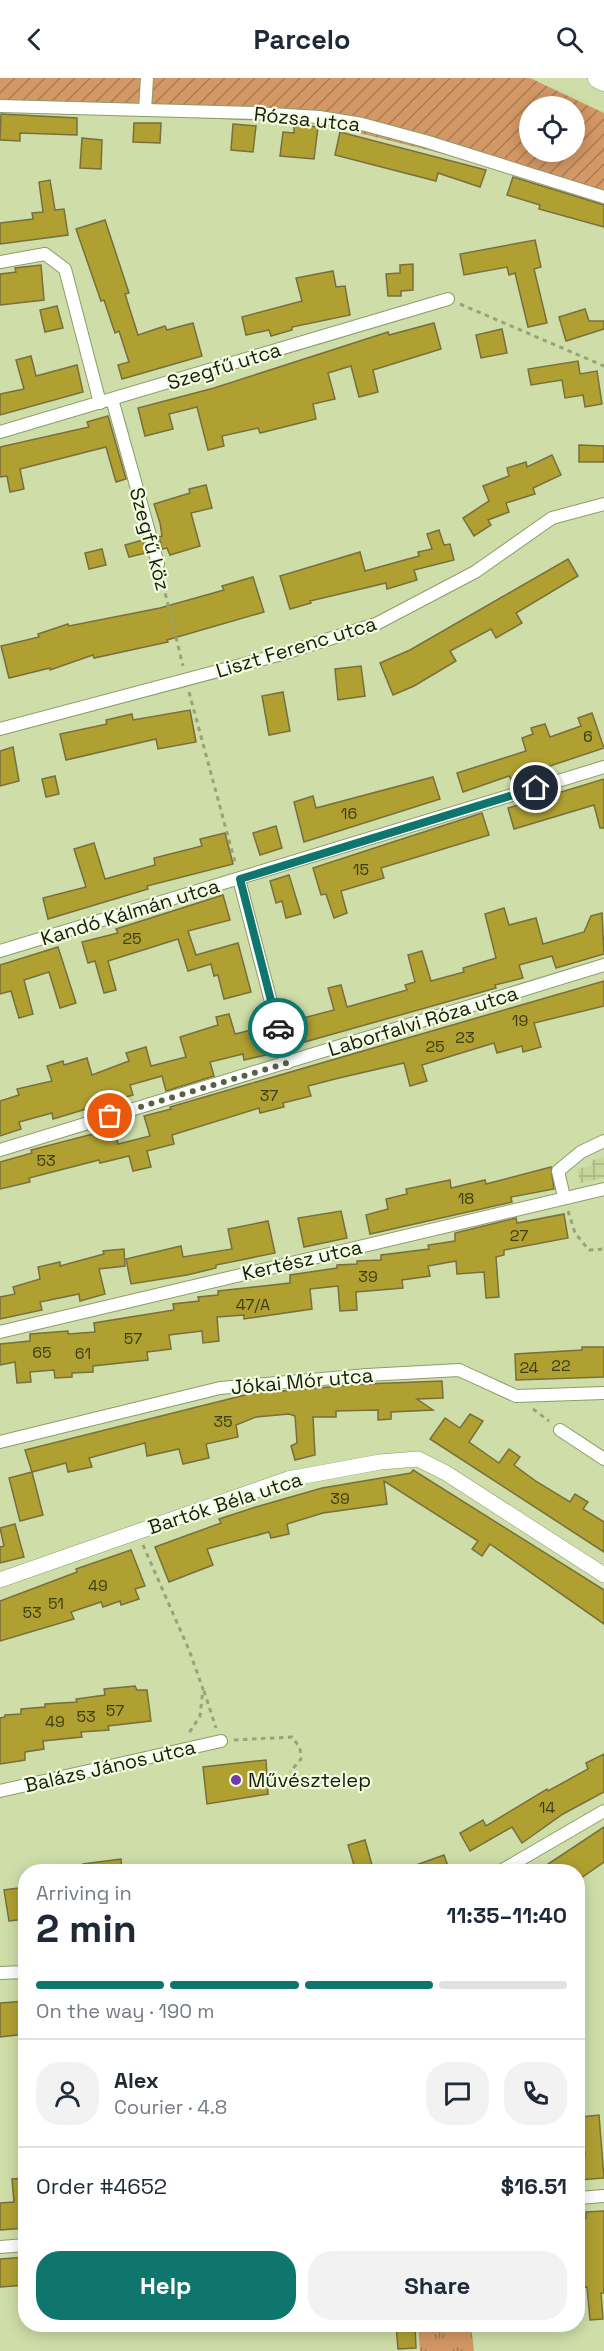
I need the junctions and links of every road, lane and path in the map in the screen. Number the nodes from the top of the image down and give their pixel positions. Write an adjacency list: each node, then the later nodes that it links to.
1 (147, 78): 5 (street)
2 (598, 78): 3 (main road)
3 (604, 81)
4 (0, 106): 5 (street, Rózsa utca)
5 (145, 110): 6 (street, Rózsa utca)
6 (604, 197)
7 (0, 262): 10 (street, Szegfű köz)
8 (448, 299): 9 (path); 10 (street, Szegfű utca)
9 (604, 366)
10 (106, 401): 11 (street, Szegfű utca); 13 (street, Szegfű köz)
11 (0, 432)
12 (604, 504): 14 (street, Liszt Ferenc utca)
13 (158, 564): 14 (path, Szegfű köz)
14 (186, 679): 15 (street, Liszt Ferenc utca); 17 (path, Szegfű köz)
15 (0, 729)
16 (604, 768): 17 (street, Kandó Kálmán utca)
17 (240, 879): 18 (street, Kandó Kálmán utca); 20 (street)
18 (0, 951)
19 (604, 966): 20 (street, Laborfalvi Róza utca)
20 (287, 1063): 22 (street, Laborfalvi Róza utca)
21 (604, 1142): 24 (street)
22 (0, 1150)
23 (604, 1189): 24 (street, Kertész utca)
24 (564, 1197): 25 (path); 26 (street, Kertész utca)
25 (604, 1249)
26 (0, 1332)
27 (604, 1393): 28 (street, Jókai Mór utca)
28 (516, 1396): 29 (path); 30 (street, Jókai Mór utca)
29 (560, 1430): 31 (street)
30 (0, 1442)
31 (604, 1459)
32 (138, 1532): 33 (street, Bartók Béla utca); 34 (street, Bartók Béla utca); 35 (path)
33 (604, 1575)
34 (0, 1580)
35 (203, 1689): 36 (path); 37 (path)
36 (221, 1741): 37 (street, Balázs János utca); 38 (path)
37 (171, 1753): 39 (street, Balázs János utca)
38 (290, 1772)
39 (0, 1791)
40 (604, 1811): 41 (street)
41 (513, 1864)
42 (18, 1972): 43 (street)
43 (0, 1973)
44 (604, 2196): 45 (street)
45 (585, 2197)
46 (18, 2246): 47 (street)
47 (0, 2247)
48 (445, 2332): 49 (path)
49 (445, 2335)

